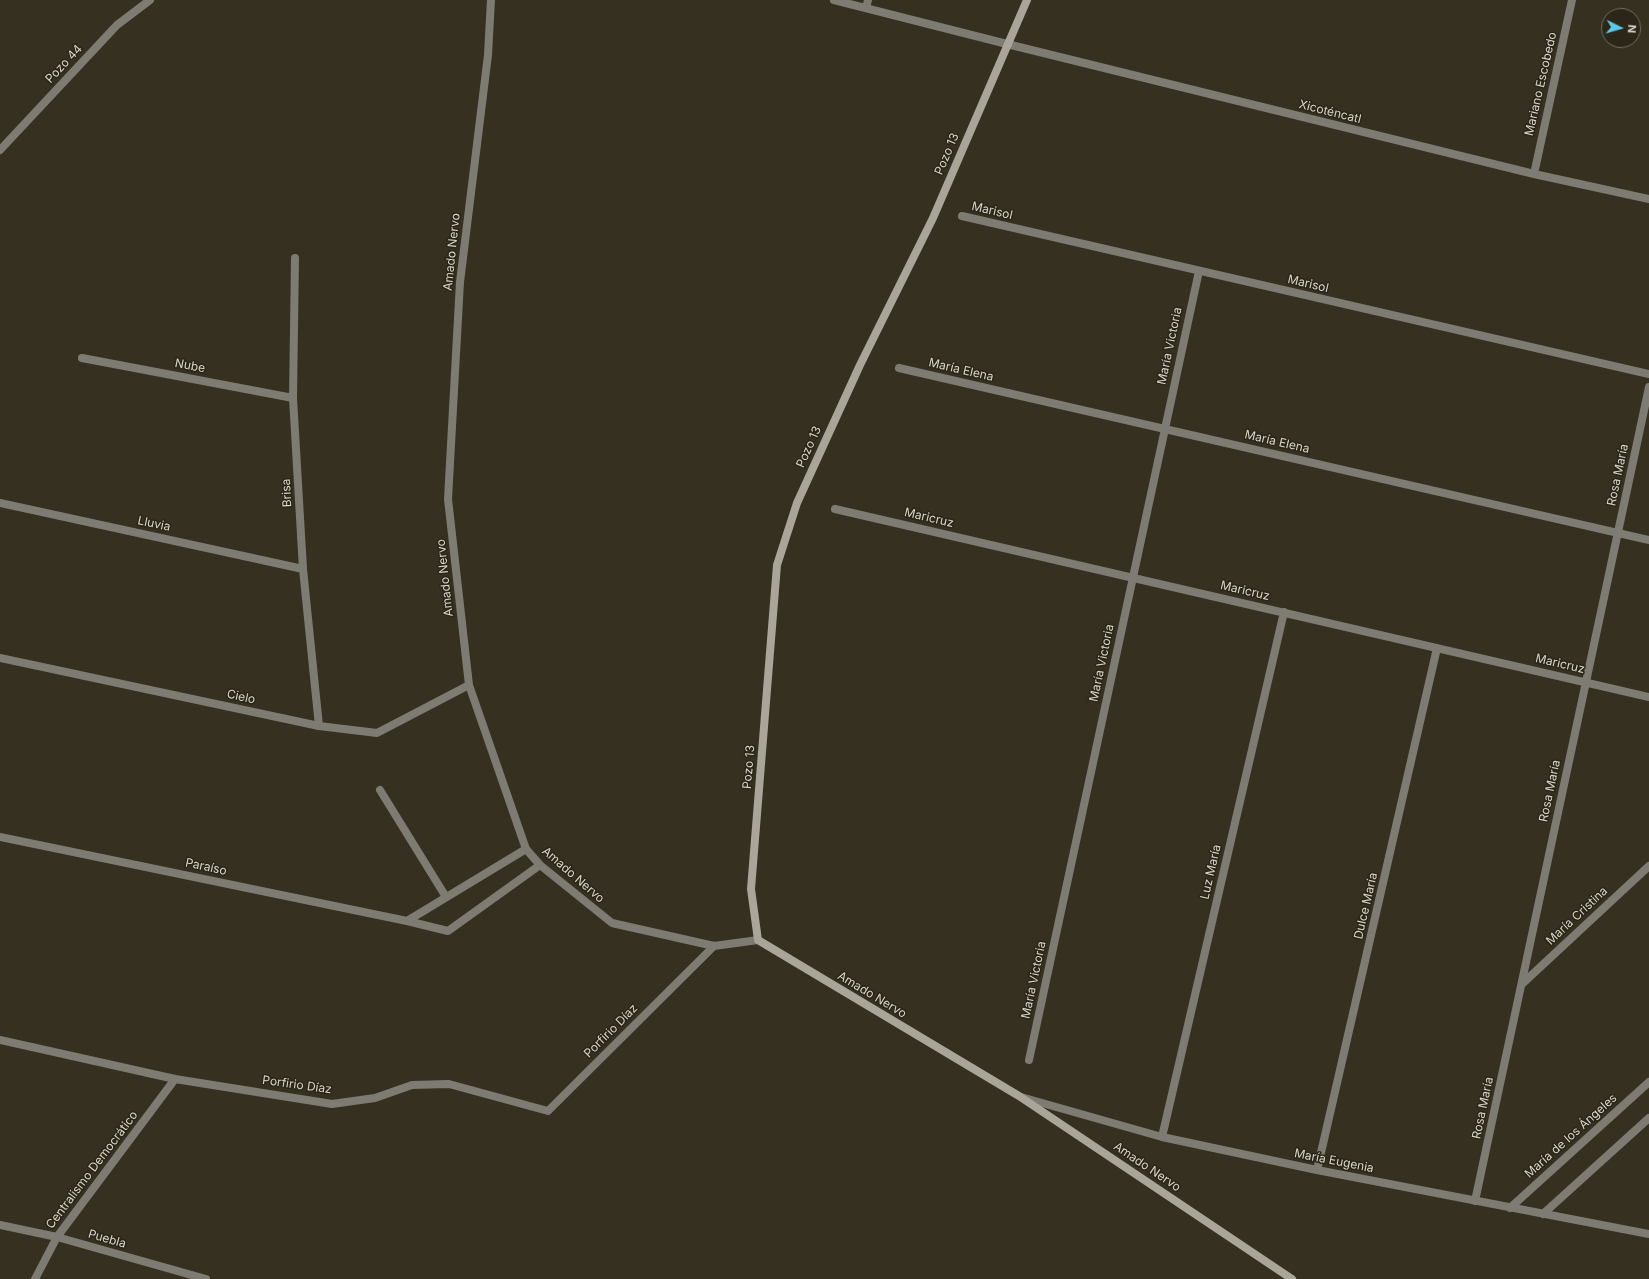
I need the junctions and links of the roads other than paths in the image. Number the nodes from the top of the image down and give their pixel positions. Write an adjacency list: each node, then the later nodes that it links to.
1 (150, 0): 8 (street, Pozo 44)
2 (491, 0): 30 (street, Amado Nervo)
3 (834, 0): 6 (street, Xicoténcatl)
4 (1027, 0): 7 (main road, Pozo 13)
5 (1572, 0): 9 (street, Mariano Escobedo)
6 (867, 4): 7 (street, Xicoténcatl)
7 (1007, 44): 9 (street, Xicoténcatl); 40 (main road, Pozo 13)
8 (0, 150)
9 (1534, 174): 10 (street, Xicoténcatl)
10 (1649, 199)
11 (962, 216): 13 (street, Marisol)
12 (295, 258): 18 (street, Brisa)
13 (1199, 271): 16 (street, Marisol); 19 (street, María Victoria)
14 (82, 358): 18 (street, Nube)
15 (899, 368): 19 (street, María Elena)
16 (1649, 374)
17 (1649, 387): 22 (street, Rosa María)
18 (293, 398): 24 (street, Brisa)
19 (1165, 429): 22 (street, María Elena); 25 (street, María Victoria)
20 (0, 503): 24 (street, Lluvia)
21 (835, 509): 25 (street, Maricruz)
22 (1618, 533): 23 (street, María Elena); 29 (street, Rosa María)
23 (1649, 540)
24 (303, 569): 32 (street, Brisa)
25 (1133, 578): 26 (street, Maricruz); 44 (street, María Victoria)
26 (1284, 612): 27 (street, Maricruz); 49 (street, Luz María)
27 (1437, 648): 29 (street, Maricruz); 50 (street, Dulce María)
28 (0, 658): 32 (street, Cielo)
29 (1586, 682): 31 (street, Maricruz); 42 (street, Rosa María)
30 (469, 685): 32 (street, Cielo); 35 (street, Amado Nervo)
31 (1649, 697)
32 (319, 726)
33 (380, 790): 38 (street)
34 (0, 836): 39 (street, Paraíso)
35 (526, 849): 36 (street, Amado Nervo); 38 (street)
36 (540, 865): 39 (street, Paraíso); 41 (street, Amado Nervo)
37 (1649, 866): 42 (street, María Cristina)
38 (446, 897): 39 (street)
39 (407, 921)
40 (758, 940): 41 (street, Amado Nervo); 47 (main road, Amado Nervo)
41 (714, 946): 45 (street, Porfirio Díaz)
42 (1522, 984): 51 (street, Rosa María)
43 (0, 1040): 45 (street, Porfirio Díaz)
44 (1029, 1060)
45 (175, 1079): 56 (street, Centralismo Democrático)
46 (1649, 1082): 52 (street, María de los Ángeles)
47 (1019, 1096): 49 (street, María Eugenia); 59 (main road, Amado Nervo)
48 (1649, 1118): 53 (street)
49 (1162, 1137): 50 (street, María Eugenia)
50 (1317, 1170): 51 (street, María Eugenia)
51 (1475, 1201): 52 (street, María Eugenia)
52 (1510, 1208): 53 (street, María Eugenia)
53 (1543, 1214): 55 (street, María Eugenia)
54 (0, 1225): 56 (street, Puebla)
55 (1649, 1234)
56 (57, 1237): 57 (street, Centralismo Democrático); 58 (street, Puebla)
57 (35, 1279)
58 (206, 1279)
59 (1291, 1279)

